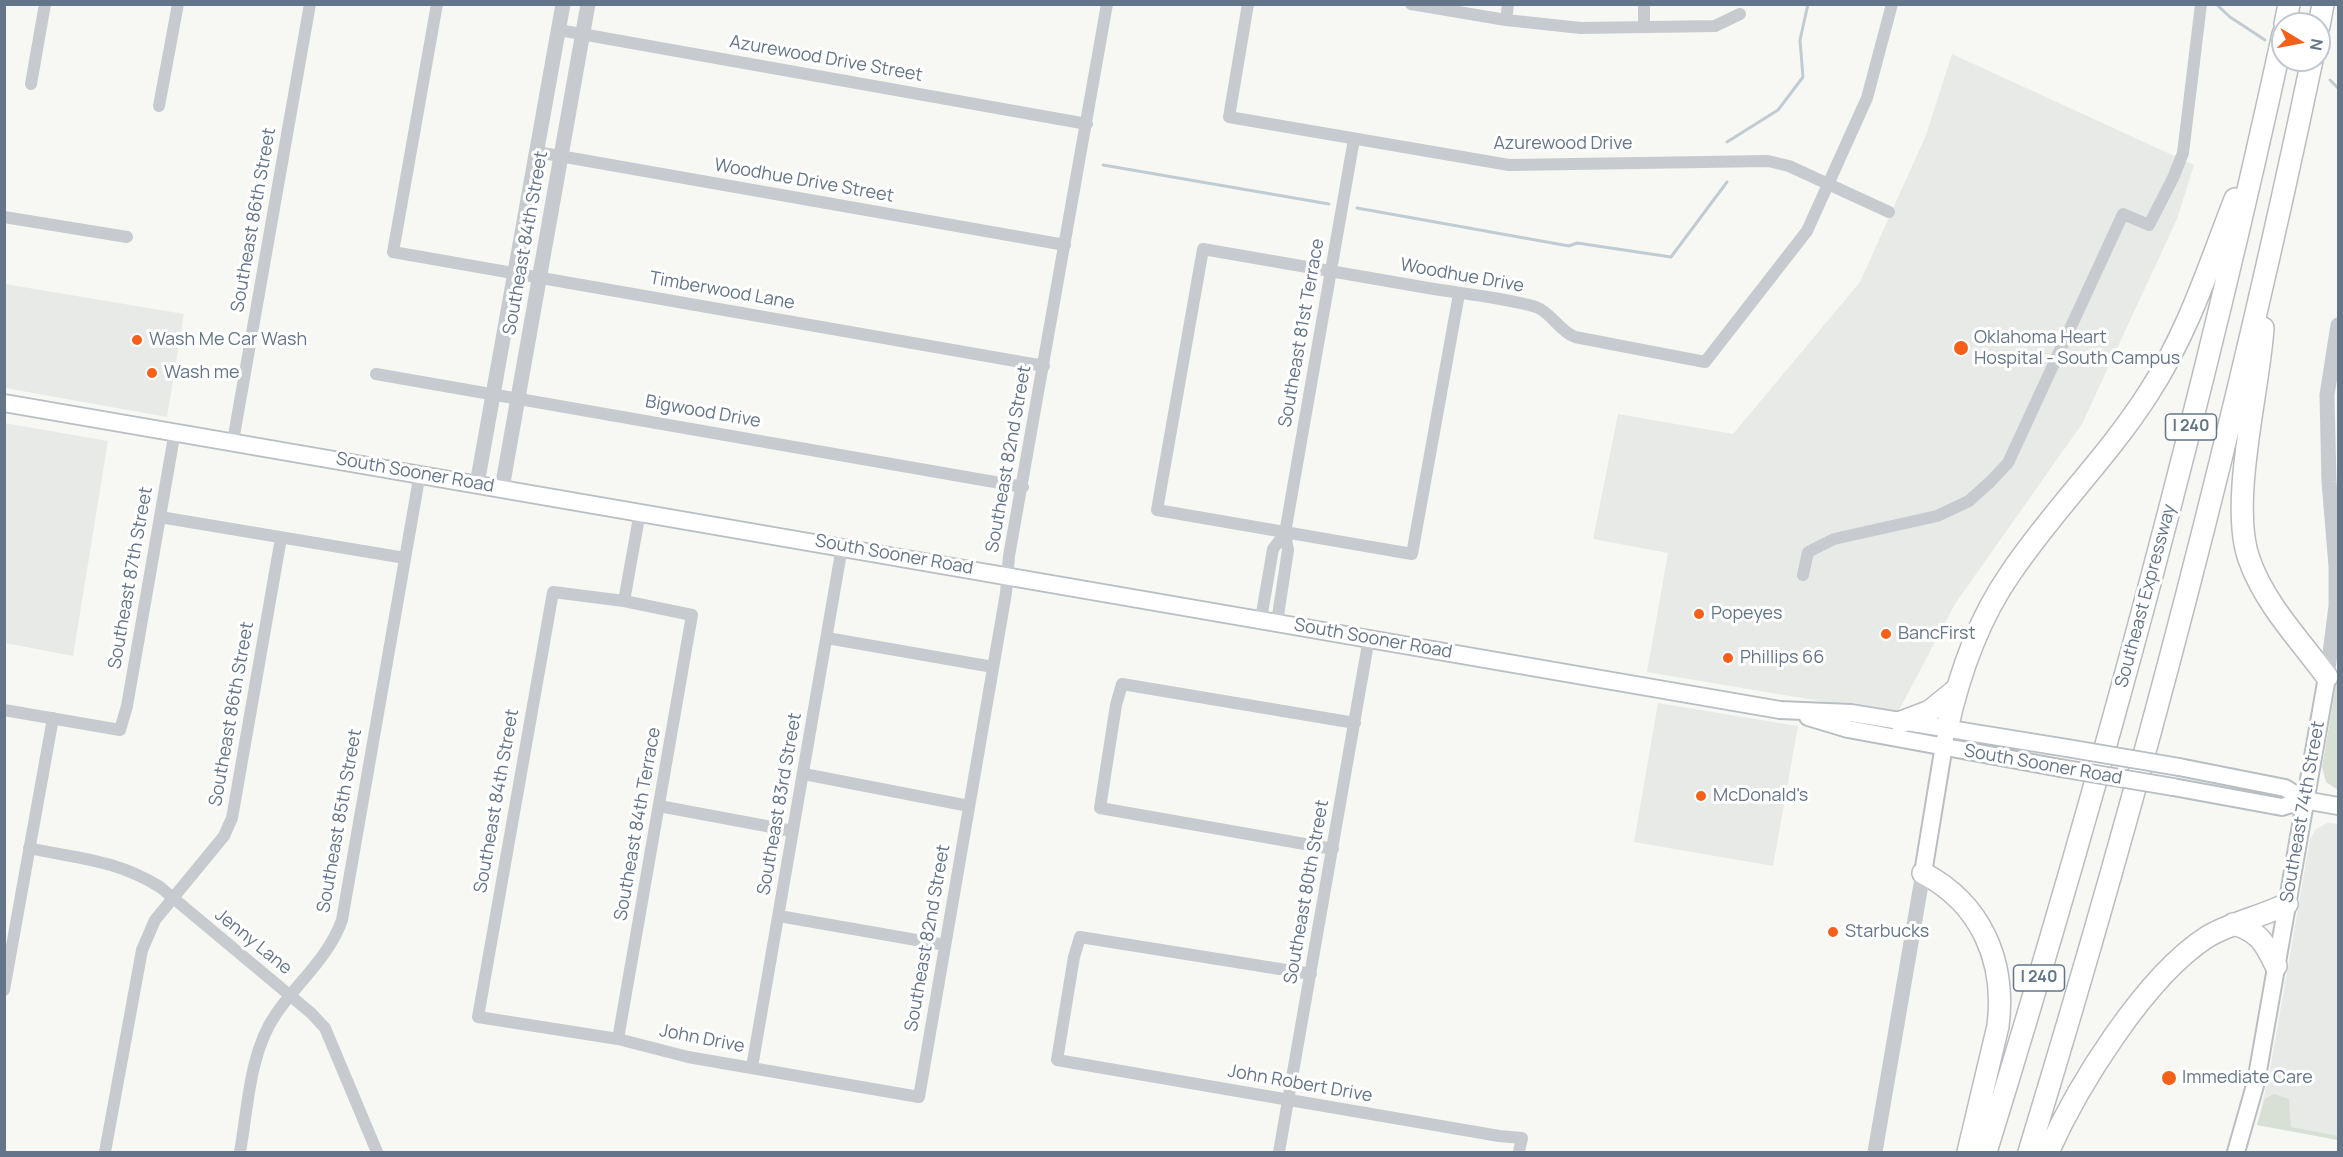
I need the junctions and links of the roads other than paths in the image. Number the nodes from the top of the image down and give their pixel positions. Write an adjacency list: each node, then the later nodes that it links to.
1 (45, 4): 21 (street)
2 (178, 4): 22 (street)
3 (310, 4): 45 (street, Southeast 86th Street)
4 (437, 4): 34 (street, Timberwood Lane)
5 (563, 4): 17 (street, Southeast 84th Street)
6 (588, 4): 18 (street, Southeast 84th Street)
7 (1107, 4): 24 (street, Southeast 82nd Street)
8 (1248, 4): 25 (street, Azurewood Drive)
9 (1411, 4): 15 (street)
10 (1508, 4): 15 (street)
11 (1644, 4): 16 (street)
12 (1892, 4): 28 (street)
13 (2201, 7): 57 (street)
14 (1740, 14): 16 (street)
15 (1506, 21): 16 (street)
16 (1644, 27)
17 (559, 30): 18 (street, Azurewood Drive Street); 26 (street, Southeast 84th Street)
18 (583, 34): 24 (street, Azurewood Drive Street); 27 (street, Southeast 84th Street)
19 (2275, 72): 23 (highway, Southeast Expressway / I 240)
20 (2309, 72): 33 (highway, Southeast Expressway / I 240)
21 (31, 84)
22 (159, 106)
23 (2264, 123): 64 (highway); 101 (highway, Southeast Expressway / I 240)
24 (1087, 124): 32 (street, Southeast 82nd Street)
25 (1354, 139): 28 (street, Azurewood Drive); 35 (street, Southeast 81st Terrace)
26 (537, 152): 27 (street, Woodhue Drive Street); 34 (street, Southeast 84th Street)
27 (562, 156): 32 (street, Woodhue Drive Street); 36 (street, Southeast 84th Street)
28 (1828, 184): 29 (street, Azurewood Drive); 37 (street, Woodhue Drive)
29 (1889, 212)
30 (4, 217): 31 (street)
31 (127, 237)
32 (1065, 245): 39 (street, Southeast 82nd Street)
33 (2268, 260): 63 (highway); 102 (highway, Southeast Expressway / I 240)
34 (514, 272): 36 (street, Timberwood Lane); 41 (street, Southeast 84th Street)
35 (1331, 272): 37 (street, Woodhue Drive); 52 (street, Southeast 81st Terrace); 52 (street, Woodhue Drive)
36 (539, 277): 39 (street, Timberwood Lane); 42 (street, Southeast 84th Street)
37 (1459, 294): 52 (street)
38 (2338, 325): 63 (street, Southeast 74th Street)
39 (1044, 366): 48 (street, Southeast 82nd Street)
40 (376, 374): 41 (street, Bigwood Drive)
41 (493, 395): 42 (street, Bigwood Drive); 47 (street, Southeast 84th Street)
42 (518, 399): 48 (street, Bigwood Drive); 49 (street, Southeast 84th Street)
43 (4, 403): 44 (main road, South Sooner Road)
44 (175, 431): 45 (main road, South Sooner Road); 51 (street, Southeast 87th Street)
45 (232, 441): 46 (main road, South Sooner Road)
46 (420, 473): 47 (main road, South Sooner Road); 55 (street, Southeast 85th Street)
47 (477, 484): 49 (main road, South Sooner Road)
48 (1023, 487): 56 (street, Southeast 82nd Street)
49 (502, 488): 50 (main road, South Sooner Road)
50 (640, 512): 54 (main road, South Sooner Road); 58 (street)
51 (160, 517): 53 (street); 67 (street, Southeast 87th Street)
52 (1285, 533): 59 (street, Southeast 81st Terrace)
53 (281, 538): 55 (street); 80 (street, Southeast 86th Street)
54 (842, 547): 56 (main road, South Sooner Road); 60 (street, Southeast 83rd Street)
55 (405, 558): 88 (street, Southeast 85th Street)
56 (1007, 575): 59 (main road, South Sooner Road); 62 (street, Southeast 82nd Street)
57 (1803, 575)
58 (624, 601): 73 (street, Southeast 84th Terrace); 89 (street, Southeast 84th Street)
59 (1269, 621): 61 (main road, South Sooner Road)
60 (827, 638): 62 (street); 71 (street, Southeast 83rd Street)
61 (1369, 638): 66 (main road, South Sooner Road); 69 (street, Southeast 80th Street)
62 (993, 667): 74 (street, Southeast 82nd Street)
63 (2327, 677): 72 (main road, Southeast 74th Street)
64 (1957, 689): 68 (highway); 70 (highway)
65 (4, 710): 67 (street)
66 (1784, 710): 68 (main road, South Sooner Road); 70 (main road, South Sooner Road)
67 (53, 718): 77 (street)
68 (1901, 722): 70 (main road, South Sooner Road)
69 (1355, 723): 78 (street, Southeast 80th Street); 78 (street)
70 (1945, 738): 72 (main road, South Sooner Road, bridge); 72 (main road, South Sooner Road, bridge); 79 (main road)
71 (804, 774): 74 (street); 76 (street, Southeast 83rd Street)
72 (2304, 800): 75 (main road, South Sooner Road); 81 (main road, Southeast 74th Street)
73 (659, 806): 76 (street); 90 (street, Southeast 84th Terrace)
74 (969, 806): 84 (street, Southeast 82nd Street)
75 (2338, 806)
76 (793, 831): 82 (street, Southeast 83rd Street)
77 (29, 848): 80 (street, Jenny Lane); 87 (street)
78 (1333, 849): 86 (street, Southeast 80th Street)
79 (1923, 873): 99 (street); 100 (highway)
80 (174, 899): 88 (street, Jenny Lane); 94 (street, Southeast 86th Street)
81 (2287, 904): 83 (highway); 85 (main road, Southeast 74th Street)
82 (779, 916): 84 (street); 91 (street, Southeast 83rd Street)
83 (2233, 924): 85 (highway); 103 (highway)
84 (945, 945): 92 (street, Southeast 82nd Street)
85 (2276, 966): 104 (main road, Southeast 74th Street)
86 (1311, 974): 93 (street, Southeast 80th Street); 93 (street, John Robert Drive)
87 (4, 990)
88 (291, 996): 95 (street, Southeast 85th Street); 96 (street, Jenny Lane)
89 (478, 1017): 90 (street, John Drive)
90 (618, 1039): 91 (street, John Drive)
91 (752, 1067): 92 (street, John Drive)
92 (919, 1097)
93 (1288, 1100): 97 (street, Southeast 80th Street); 98 (street, John Robert Drive)
94 (105, 1152)
95 (240, 1152)
96 (377, 1152)
97 (1279, 1152)
98 (1519, 1152)
99 (1875, 1152)
100 (1968, 1152)
101 (1986, 1152)
102 (2029, 1152)
103 (2049, 1152)
104 (2236, 1152)

